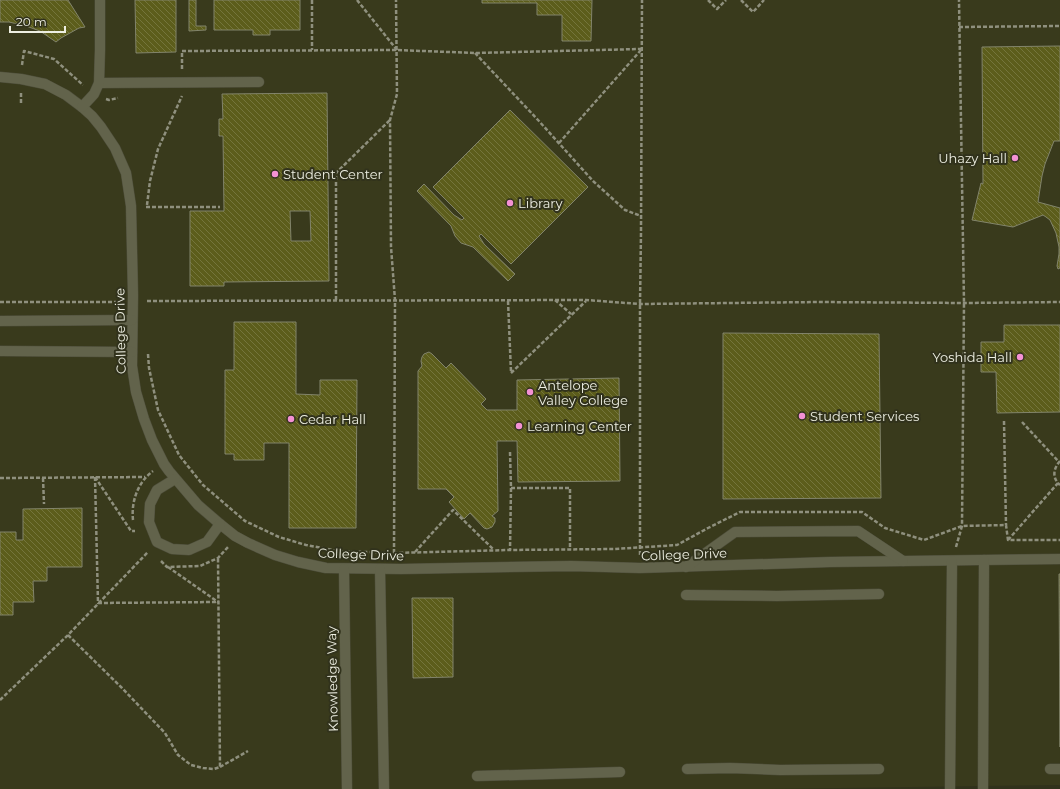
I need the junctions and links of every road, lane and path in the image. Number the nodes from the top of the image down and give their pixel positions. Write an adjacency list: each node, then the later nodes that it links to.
1 (100, 0): 20 (lane)
2 (312, 0): 14 (path)
3 (357, 0): 15 (path)
4 (396, 0): 15 (path)
5 (642, 0): 13 (path)
6 (708, 0): 7 (path)
7 (726, 0)
8 (741, 0): 9 (path)
9 (764, 0)
10 (958, 0): 12 (path)
11 (1060, 26): 12 (path)
12 (959, 27): 38 (path)
13 (641, 49): 16 (path); 23 (path); 27 (path)
14 (312, 50): 15 (path); 18 (path)
15 (396, 50): 16 (path); 22 (path)
16 (475, 53): 23 (path)
17 (0, 76): 21 (lane, College Drive)
18 (182, 82): 19 (lane); 20 (lane); 24 (path)
19 (259, 82)
20 (99, 83): 21 (lane)
21 (82, 107): 36 (lane, College Drive)
22 (390, 120): 29 (path); 30 (path)
23 (558, 143): 27 (path)
24 (146, 207): 25 (path); 26 (path)
25 (220, 207)
26 (146, 214)
27 (641, 216): 39 (path)
28 (147, 295): 33 (path)
29 (336, 300): 30 (path); 33 (path)
30 (395, 300): 34 (path); 70 (path)
31 (556, 300): 32 (path); 34 (path); 40 (path)
32 (586, 300): 39 (path); 40 (path)
33 (148, 301): 36 (path)
34 (508, 301): 40 (path)
35 (0, 302): 36 (path)
36 (132, 302): 41 (lane, College Drive)
37 (1060, 302): 38 (path)
38 (964, 303): 39 (path); 60 (path)
39 (640, 304): 65 (path)
40 (571, 314)
41 (132, 320): 42 (lane); 44 (lane, College Drive)
42 (0, 321)
43 (0, 351): 44 (lane)
44 (132, 352): 54 (lane, College Drive)
45 (148, 353): 70 (path)
46 (1004, 421): 59 (path)
47 (1022, 422): 49 (path)
48 (510, 452): 56 (path)
49 (1059, 462): 55 (path)
50 (146, 476): 51 (path)
51 (95, 477): 53 (path); 61 (path); 84 (path)
52 (0, 478): 53 (path)
53 (43, 478): 57 (path)
54 (175, 478): 58 (lane, College Drive); 64 (lane)
55 (1059, 484): 62 (path)
56 (511, 488): 66 (path); 68 (path)
57 (44, 504)
58 (220, 524): 64 (lane); 79 (lane, College Drive)
59 (1006, 525): 60 (path); 62 (path)
60 (962, 526): 65 (path); 73 (path)
61 (135, 531)
62 (1008, 540): 63 (path)
63 (1060, 540)
64 (157, 542): 84 (path)
65 (640, 547): 66 (path); 78 (path)
66 (570, 549): 68 (path)
67 (494, 550): 68 (path); 69 (path); 69 (path)
68 (510, 550)
69 (415, 552): 70 (path)
70 (394, 553)
71 (218, 558): 83 (path)
72 (1060, 559): 74 (lane, College Drive)
73 (952, 560): 74 (lane, College Drive); 75 (lane, College Drive); 95 (lane)
74 (984, 560): 96 (lane)
75 (903, 561): 77 (lane, College Drive); 77 (lane)
76 (167, 567): 83 (path)
77 (686, 567): 78 (lane, College Drive)
78 (640, 568): 80 (lane, College Drive)
79 (344, 569): 80 (lane, College Drive); 93 (lane, Knowledge Way)
80 (380, 569): 94 (lane)
81 (879, 594): 82 (lane)
82 (686, 595)
83 (219, 602): 84 (path); 88 (path)
84 (98, 603): 85 (path)
85 (68, 635): 86 (path); 88 (path)
86 (0, 700)
87 (248, 751): 88 (path)
88 (220, 767)
89 (687, 769): 90 (lane)
90 (879, 769)
91 (620, 772): 92 (lane)
92 (477, 776)
93 (346, 789)
94 (384, 789)
95 (950, 789)
96 (983, 789)

